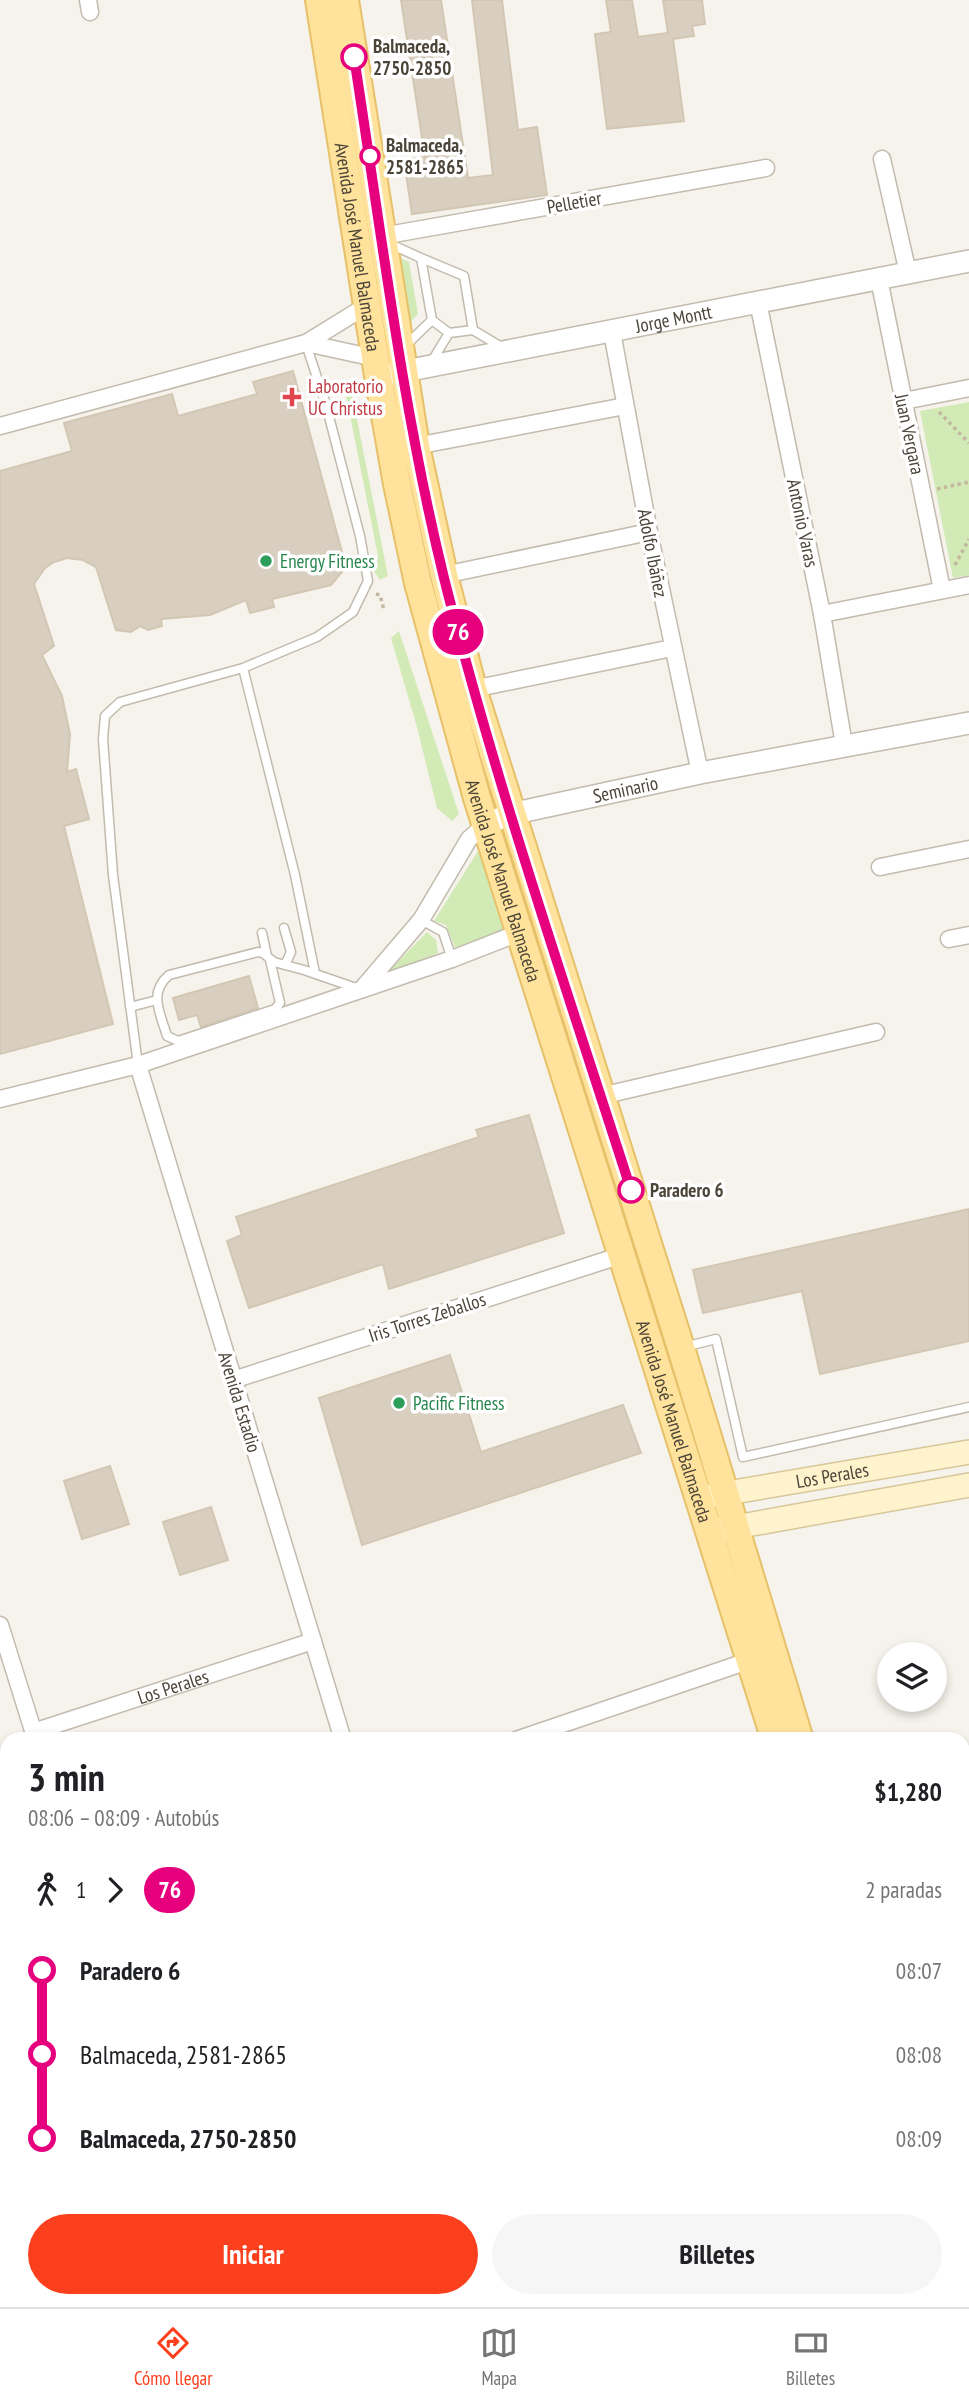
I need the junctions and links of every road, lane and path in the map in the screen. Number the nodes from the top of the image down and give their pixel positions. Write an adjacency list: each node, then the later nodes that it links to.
1 (319, 0): 11 (main road, Avenida José Manuel Balmaceda)
2 (345, 0): 5 (main road, Avenida José Manuel Balmaceda)
3 (882, 159): 8 (street)
4 (766, 168): 5 (street, Pelletier)
5 (383, 238): 6 (lane); 18 (main road, Avenida José Manuel Balmaceda)
6 (421, 258): 12 (lane); 13 (lane)
7 (969, 261): 8 (street, Jorge Montt)
8 (908, 273): 9 (street, Jorge Montt)
9 (879, 279): 10 (street, Jorge Montt); 20 (street, Juan Vergara)
10 (758, 302): 14 (street, Jorge Montt); 32 (street, Antonio Varas)
11 (366, 306): 16 (street); 18 (main road, Avenida José Manuel Balmaceda)
12 (432, 320): 15 (lane); 18 (lane)
13 (473, 330): 15 (lane); 17 (lane)
14 (612, 332): 17 (street, Jorge Montt); 21 (street, Adolfo Ibáñez)
15 (449, 334): 18 (lane)
16 (306, 343): 18 (street); 23 (street); 34 (lane)
17 (509, 352): 18 (street, Jorge Montt)
18 (397, 365): 25 (main road, Avenida José Manuel Balmaceda); 40 (main road, Avenida José Manuel Balmaceda)
19 (969, 388): 20 (street)
20 (904, 401): 27 (street, Juan Vergara)
21 (625, 406): 25 (street); 28 (street, Adolfo Ibáñez)
22 (938, 411): 24 (path)
23 (0, 426)
24 (969, 443)
25 (416, 446): 29 (main road, Avenida José Manuel Balmaceda)
26 (969, 482): 27 (path)
27 (922, 493): 31 (street, Juan Vergara)
28 (649, 532): 29 (street); 33 (street, Adolfo Ibáñez)
29 (444, 575): 35 (main road, Avenida José Manuel Balmaceda)
30 (969, 585): 31 (street)
31 (943, 590): 32 (street)
32 (822, 614): 37 (street, Antonio Varas)
33 (673, 648): 35 (street); 38 (street, Adolfo Ibáñez)
34 (243, 668): 52 (lane); 55 (lane)
35 (473, 689): 39 (main road, Avenida José Manuel Balmaceda)
36 (969, 723): 37 (street, Seminario)
37 (844, 745): 38 (street, Seminario)
38 (700, 773): 39 (street, Seminario)
39 (511, 814): 40 (street, Seminario); 58 (main road, Avenida José Manuel Balmaceda)
40 (486, 824): 43 (street, Seminario); 45 (main road, Avenida José Manuel Balmaceda)
41 (969, 849): 42 (street)
42 (880, 867)
43 (421, 920): 50 (lane); 53 (street, Seminario)
44 (284, 928): 51 (lane)
45 (521, 932): 50 (street); 60 (main road, Avenida José Manuel Balmaceda)
46 (262, 933): 49 (lane)
47 (969, 935): 48 (street)
48 (949, 939)
49 (269, 958): 51 (lane); 54 (lane); 54 (lane)
50 (452, 958): 53 (street)
51 (285, 965): 52 (lane)
52 (315, 973): 53 (lane)
53 (362, 989): 57 (street)
54 (157, 1000): 55 (lane)
55 (130, 1007): 57 (lane)
56 (876, 1032): 58 (street)
57 (138, 1065): 59 (street); 62 (street, Avenida Estadio)
58 (601, 1097): 61 (main road, Avenida José Manuel Balmaceda)
59 (0, 1100)
60 (622, 1255): 62 (street, Iris Torres Zeballos); 69 (main road, Avenida José Manuel Balmaceda)
61 (681, 1348): 63 (lane); 68 (main road, Avenida José Manuel Balmaceda)
62 (233, 1380): 72 (street, Avenida Estadio)
63 (969, 1407)
64 (969, 1452): 65 (main road, Los Perales)
65 (926, 1459): 67 (main road); 68 (main road, Los Perales)
66 (969, 1485): 67 (main road, Los Perales)
67 (926, 1492): 70 (main road, Los Perales)
68 (724, 1493): 69 (main road, Los Perales); 70 (main road, Avenida José Manuel Balmaceda)
69 (698, 1498): 70 (main road, Avenida José Manuel Balmaceda)
70 (722, 1530): 73 (main road, Avenida José Manuel Balmaceda); 79 (main road, Avenida José Manuel Balmaceda)
71 (0, 1625): 74 (street)
72 (313, 1641): 75 (street, Los Perales); 76 (street, Avenida Estadio)
73 (751, 1660): 77 (street); 78 (main road, Avenida José Manuel Balmaceda)
74 (34, 1732)
75 (47, 1732)
76 (341, 1732)
77 (540, 1732)
78 (773, 1732)
79 (797, 1732)

